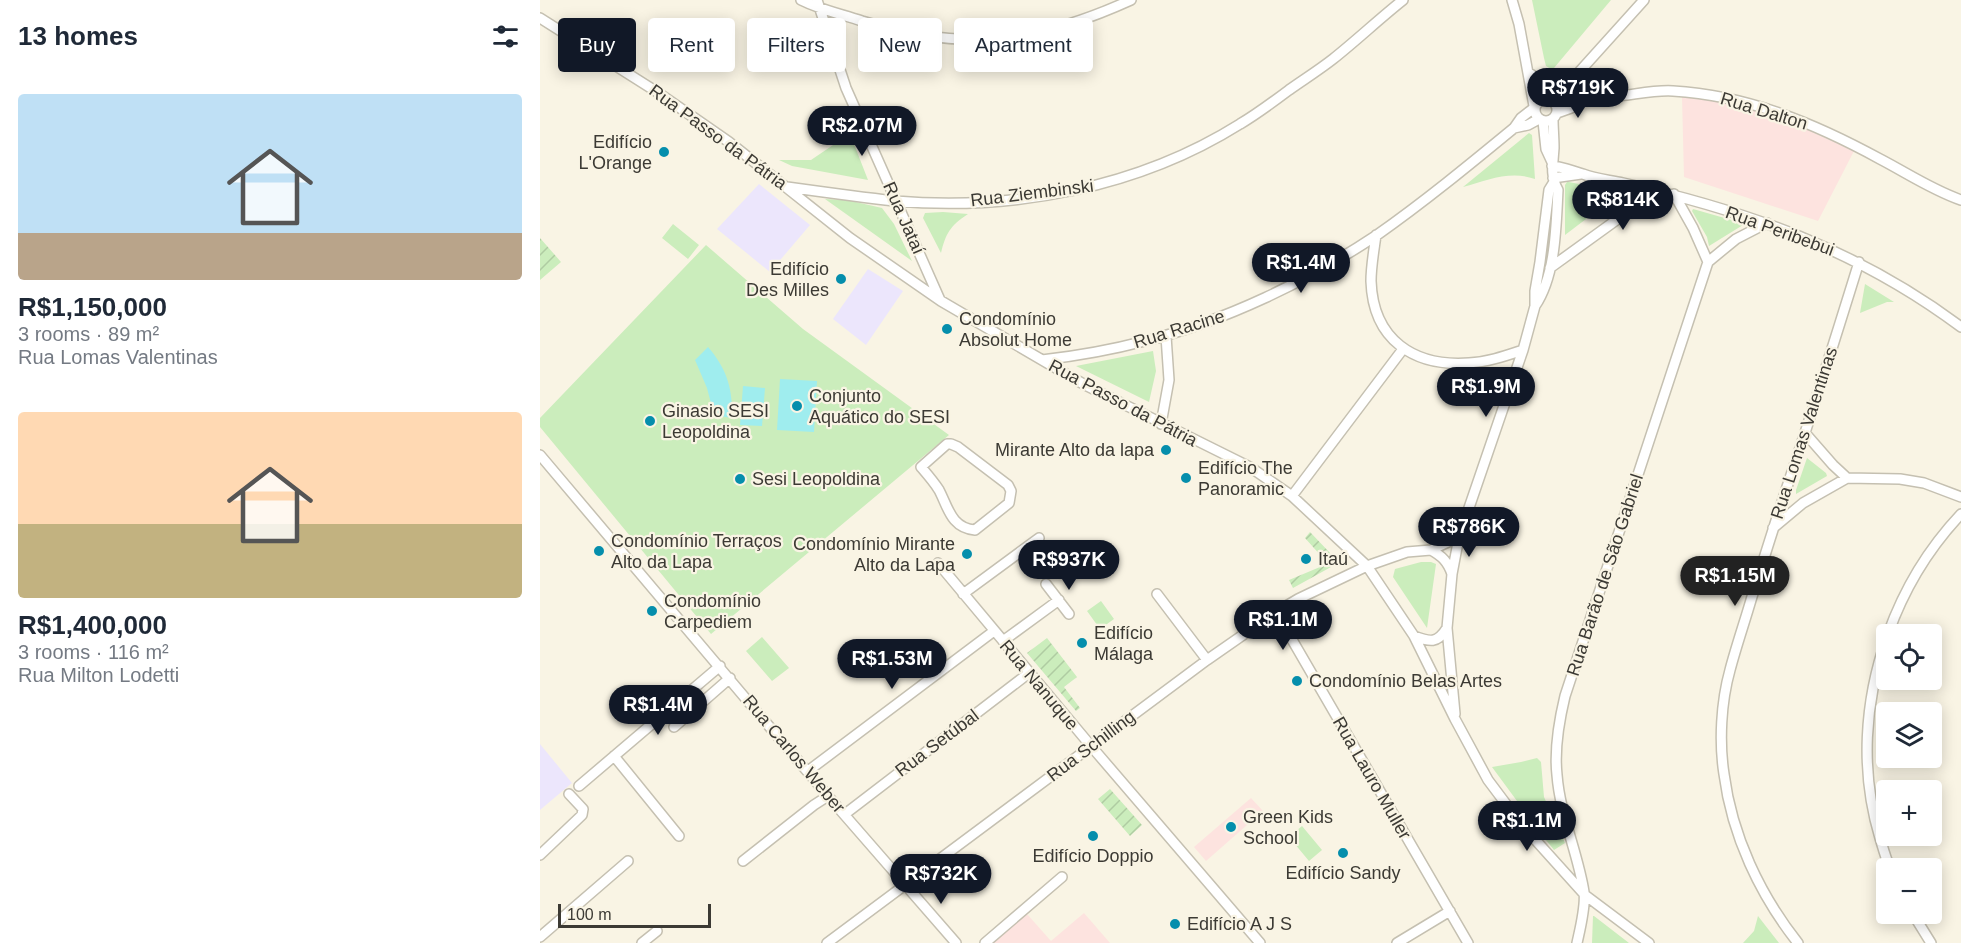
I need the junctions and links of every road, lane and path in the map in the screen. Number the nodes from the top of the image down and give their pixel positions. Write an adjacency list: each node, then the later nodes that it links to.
1 (801, 0): 6 (street)
2 (1131, 0): 6 (street)
3 (1403, 0): 20 (street, Rua Ziembinski)
4 (1512, 0): 8 (street)
5 (1644, 0): 9 (street, Rua Racine)
6 (818, 4): 20 (street, Rua Jataí)
7 (540, 18): 16 (street, Rua Passo da Pátria)
8 (1529, 73): 9 (street); 10 (street)
9 (1572, 79): 11 (street, Rua Racine)
10 (1534, 107): 11 (street); 11 (street); 12 (street, Rua Racine)
11 (1550, 113): 12 (street, Rua Racine); 13 (street); 19 (street, Rua Dalton)
12 (1514, 128): 22 (street, Rua Racine)
13 (1552, 164): 14 (street, Rua Peribebui); 15 (street)
14 (1581, 174): 15 (street, Rua Peribebui); 17 (street, Rua Peribebui)
15 (1554, 180): 23 (street); 29 (street)
16 (787, 187): 20 (street, Rua Ziembinski); 28 (street, Rua Passo da Pátria)
17 (1662, 192): 18 (street, Rua Peribebui); 24 (street)
18 (1674, 194): 21 (street, Rua Peribebui); 25 (street)
19 (1961, 200)
20 (896, 201): 28 (street, Rua Jataí)
21 (1767, 223): 25 (street); 26 (street, Rua Peribebui)
22 (1376, 235): 31 (street, Rua Racine); 32 (street)
23 (1554, 244): 24 (street); 27 (street)
24 (1572, 251): 27 (street)
25 (1707, 262): 82 (street, Rua Barão de São Gabriel)
26 (1860, 262): 30 (street, Rua Peribebui); 36 (street, Rua Lomas Valentinas)
27 (1550, 268): 29 (street)
28 (941, 301): 34 (street, Rua Passo da Pátria)
29 (1535, 306): 33 (street)
30 (1961, 327)
31 (1166, 336): 34 (street, Rua Racine); 35 (street)
32 (1403, 349): 33 (street); 39 (street)
33 (1523, 350): 44 (street)
34 (1042, 360): 35 (street, Rua Passo da Pátria)
35 (1161, 424): 39 (street, Rua Passo da Pátria)
36 (1805, 433): 38 (street); 43 (street, Rua Lomas Valentinas)
37 (540, 455): 62 (street, Rua Carlos Weber)
38 (1847, 478): 40 (street); 43 (street)
39 (1292, 496): 48 (street, Rua Passo da Pátria)
40 (1961, 497)
41 (947, 511): 41 (street)
42 (1961, 514): 56 (street)
43 (1773, 528): 96 (street, Rua Lomas Valentinas)
44 (1460, 537): 46 (street, Rua Schilling); 49 (street)
45 (1039, 538): 51 (street)
46 (1431, 550): 48 (street, Rua Schilling); 49 (street)
47 (938, 563): 51 (street)
48 (1367, 566): 54 (street, Rua Schilling); 59 (street, Rua Passo da Pátria)
49 (1452, 574): 57 (street)
50 (1046, 584): 53 (street)
51 (963, 594): 58 (street)
52 (1157, 594): 61 (street)
53 (1059, 600): 55 (street); 60 (street)
54 (1276, 612): 61 (street, Rua Schilling); 83 (street, Rua Lauro Muller)
55 (1069, 614)
56 (1892, 624)
57 (1447, 628): 59 (street); 66 (street)
58 (994, 631): 60 (street, Rua Nanuque); 70 (street, Rua Nanuque)
59 (1414, 636): 66 (street, Rua Passo da Pátria)
60 (1003, 641): 63 (street, Rua Nanuque)
61 (1207, 660): 68 (street, Rua Schilling)
62 (720, 666): 65 (street, Rua Carlos Weber); 69 (street)
63 (1029, 672): 68 (street, Rua Nanuque); 74 (street, Rua Setúbal)
64 (1876, 672): 77 (street)
65 (730, 678): 67 (street); 70 (street, Rua Carlos Weber)
66 (1455, 719): 82 (street, Rua Passo da Pátria)
67 (674, 727)
68 (1091, 746): 81 (street, Rua Schilling); 91 (street, Rua Nanuque)
69 (614, 756): 71 (street); 75 (street)
70 (808, 771): 73 (street, Rua Carlos Weber)
71 (579, 786)
72 (569, 794): 76 (street)
73 (828, 796): 74 (street, Rua Carlos Weber); 79 (street)
74 (844, 814): 81 (street, Rua Carlos Weber)
75 (679, 836)
76 (540, 855)
77 (1887, 858)
78 (628, 861): 86 (street)
79 (743, 861)
80 (1062, 877): 90 (street)
81 (905, 884): 88 (street, Rua Schilling); 89 (street, Rua Carlos Weber)
82 (1585, 895): 94 (street); 95 (street, Rua Passo da Pátria)
83 (1450, 911): 92 (street); 93 (street, Rua Lauro Muller)
84 (1919, 924): 97 (street)
85 (657, 931): 87 (street)
86 (540, 937)
87 (642, 943)
88 (827, 943)
89 (956, 943)
90 (986, 943)
91 (1260, 943)
92 (1397, 943)
93 (1468, 943)
94 (1577, 943)
95 (1648, 943)
96 (1798, 943)
97 (1931, 943)

